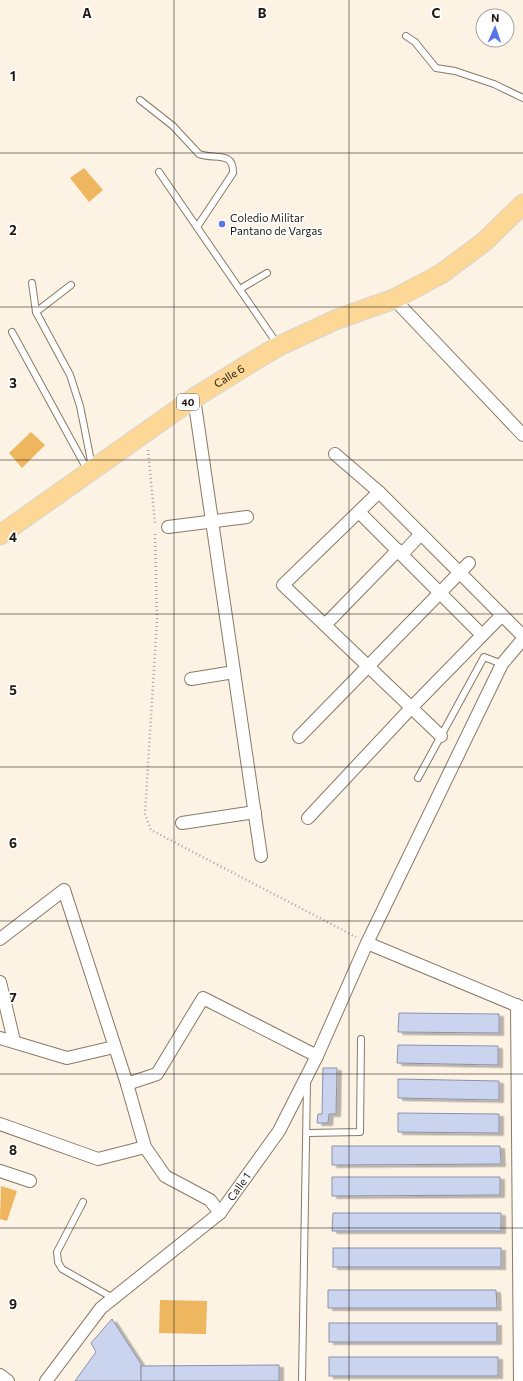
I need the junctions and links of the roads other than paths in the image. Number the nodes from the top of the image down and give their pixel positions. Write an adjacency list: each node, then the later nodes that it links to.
1 (406, 36): 2 (lane)
2 (523, 98)
3 (140, 100): 6 (lane)
4 (158, 172): 6 (lane)
5 (523, 204): 11 (main road, 40)
6 (197, 227): 10 (lane)
7 (267, 273): 10 (lane)
8 (32, 283): 12 (lane)
9 (70, 285): 12 (lane)
10 (240, 289): 14 (lane)
11 (394, 299): 14 (main road, Calle 6 / 40); 16 (street)
12 (36, 312): 18 (lane)
13 (12, 332): 18 (lane)
14 (279, 346): 15 (main road, Calle 6 / 40)
15 (194, 398): 18 (main road, Calle 6 / 40); 22 (street)
16 (523, 435)
17 (335, 454): 19 (street)
18 (91, 471): 25 (main road, Calle 6 / 40)
19 (379, 492): 20 (street); 24 (street)
20 (359, 512): 26 (street); 31 (street)
21 (247, 517): 22 (street)
22 (212, 522): 23 (street); 36 (street)
23 (168, 527)
24 (421, 534): 26 (street); 28 (street)
25 (0, 535)
26 (400, 552): 29 (street); 31 (street)
27 (469, 563): 28 (street)
28 (459, 573): 29 (street); 30 (street)
29 (441, 593): 32 (street); 35 (street)
30 (502, 615): 32 (street); 33 (street)
31 (325, 625): 35 (street)
32 (482, 635): 38 (street)
33 (523, 638): 34 (street, Calle 1)
34 (502, 664): 39 (lane); 47 (street, Calle 1)
35 (368, 667): 38 (street); 40 (street)
36 (234, 672): 37 (street); 42 (street)
37 (191, 679)
38 (410, 708): 39 (street); 43 (street)
39 (441, 736): 41 (lane)
40 (299, 737)
41 (418, 778)
42 (255, 812): 44 (street); 45 (street)
43 (308, 818)
44 (182, 823)
45 (262, 856)
46 (0, 939): 53 (street)
47 (367, 943): 49 (street); 54 (street, Calle 1)
48 (0, 982): 52 (street)
49 (520, 1007): 69 (street)
50 (0, 1038): 52 (street)
51 (361, 1039): 58 (lane)
52 (14, 1041): 53 (street)
53 (114, 1047): 56 (street)
54 (317, 1056): 55 (street, Calle 1); 56 (street)
55 (307, 1076): 58 (lane); 63 (street, Calle 1)
56 (127, 1084): 59 (street)
57 (0, 1124): 59 (street)
58 (308, 1132): 68 (lane)
59 (145, 1147): 63 (street)
60 (0, 1171): 61 (street)
61 (30, 1181)
62 (83, 1202): 64 (lane)
63 (220, 1213): 64 (street, Calle 1)
64 (113, 1298): 67 (street, Calle 1)
65 (0, 1375): 66 (street)
66 (8, 1381)
67 (46, 1381)
68 (302, 1381)
69 (520, 1381)

